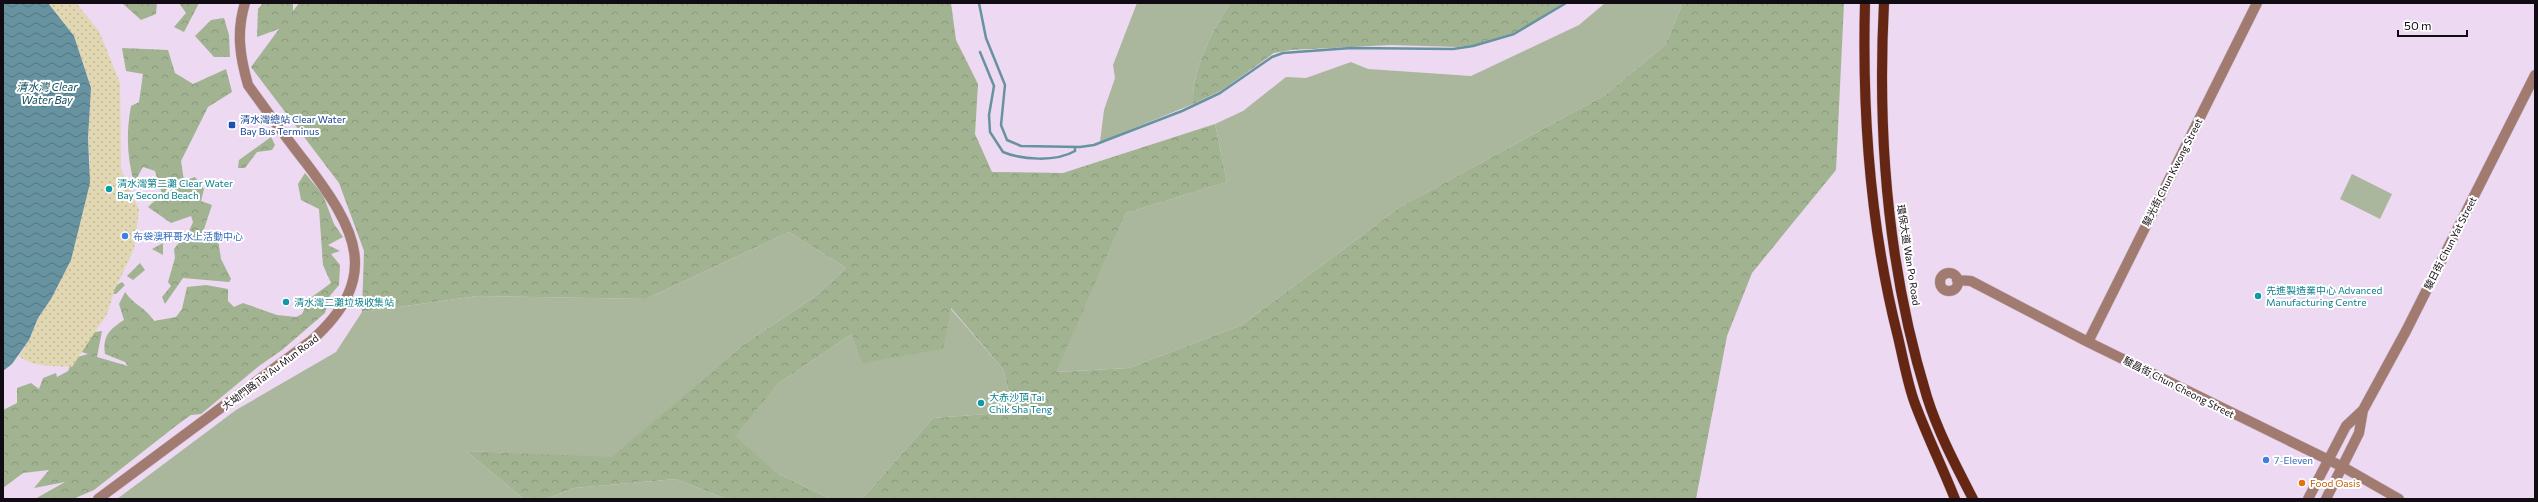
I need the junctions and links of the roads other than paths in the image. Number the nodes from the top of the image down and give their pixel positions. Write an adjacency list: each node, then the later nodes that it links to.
1 (244, 3): 11 (street, 大坳門路 Tai Au Mun Road)
2 (1865, 3): 12 (main road)
3 (1884, 3): 13 (main road, 環保大道 Wan Po Road)
4 (2257, 3): 7 (street, 駿光街 Chun Kwong Street)
5 (2535, 75): 8 (street, 駿日街 Chun Yat Street)
6 (1957, 280): 7 (street, 駿昌街 Chun Cheong Street)
7 (2088, 342): 9 (street, 駿昌街 Chun Cheong Street)
8 (2363, 410): 9 (street, 駿日街 Chun Yat Street); 10 (street, 駿日街 Chun Yat Street)
9 (2327, 461): 10 (street, 駿昌街 Chun Cheong Street); 14 (street, 駿日街 Chun Yat Street)
10 (2343, 467): 15 (street, 駿日街 Chun Yat Street); 16 (street, 駿昌街 Chun Cheong Street)
11 (98, 499)
12 (1955, 499)
13 (1973, 499)
14 (2308, 499)
15 (2326, 499)
16 (2399, 499)

